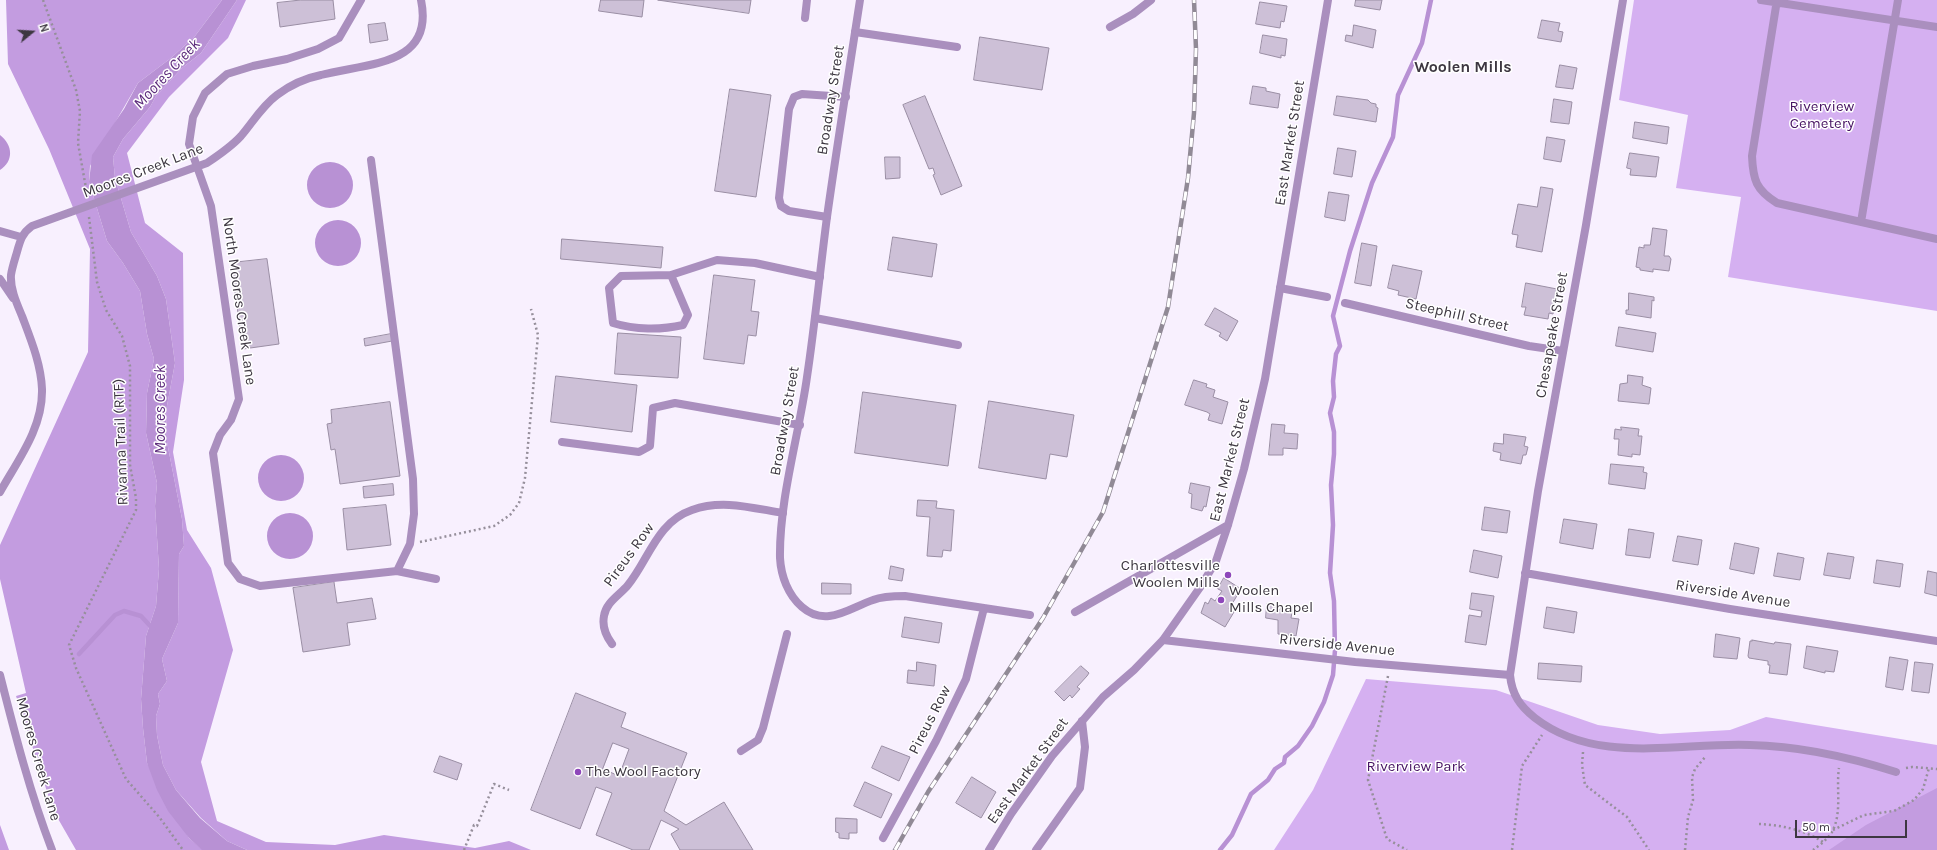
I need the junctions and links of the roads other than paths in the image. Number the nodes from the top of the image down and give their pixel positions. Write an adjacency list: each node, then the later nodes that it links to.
1 (360, 0): 39 (street, North Moores Creek Lane)
2 (421, 0): 22 (street, Moores Creek Lane)
3 (808, 0): 11 (street)
4 (860, 0): 15 (street, Broadway Street)
5 (1151, 0): 13 (street)
6 (1328, 0): 27 (street, East Market Street)
7 (1623, 0): 33 (street, Chesapeake Street)
8 (1761, 0): 10 (street)
9 (1898, 0): 12 (street)
10 (1777, 1): 12 (street); 20 (street)
11 (805, 18)
12 (1895, 21): 14 (street); 20 (street)
13 (1110, 27)
14 (1937, 27)
15 (855, 32): 16 (street); 17 (street, Broadway Street)
16 (957, 47)
17 (846, 97): 19 (street, Broadway Street); 19 (street)
18 (371, 160): 39 (street)
19 (827, 218): 25 (street, Broadway Street)
20 (1860, 222): 23 (street)
21 (0, 231): 22 (street)
22 (21, 237): 30 (street)
23 (1937, 239)
24 (671, 274): 24 (street); 25 (street)
25 (820, 277): 31 (street, Broadway Street)
26 (0, 279): 30 (street)
27 (1280, 288): 28 (street); 38 (street, East Market Street)
28 (1327, 297)
29 (1345, 303): 33 (street, Steephill Street)
30 (18, 306): 36 (street)
31 (814, 318): 32 (street); 34 (street, Broadway Street)
32 (958, 345)
33 (1563, 351): 40 (street, Chesapeake Street)
34 (800, 425): 35 (street); 37 (street, Broadway Street)
35 (562, 442)
36 (0, 492)
37 (783, 513): 42 (street, Broadway Street); 48 (street, Pireus Row)
38 (1228, 525): 43 (street); 46 (street, East Market Street)
39 (397, 570): 41 (street, North Moores Creek Lane)
40 (1525, 573): 47 (street, Riverside Avenue); 50 (street, Chesapeake Street)
41 (436, 579)
42 (984, 608): 44 (street, Broadway Street); 54 (street, Pireus Row)
43 (1075, 612)
44 (1030, 615)
45 (787, 634): 52 (street)
46 (1163, 640): 50 (street, Riverside Avenue); 51 (street, East Market Street)
47 (1937, 641)
48 (612, 644)
49 (0, 675): 55 (street, Moores Creek Lane)
50 (1510, 675): 53 (street)
51 (1082, 721): 56 (street, East Market Street); 57 (street)
52 (741, 751)
53 (1896, 772)
54 (883, 838)
55 (52, 850)
56 (989, 850)
57 (1036, 850)

